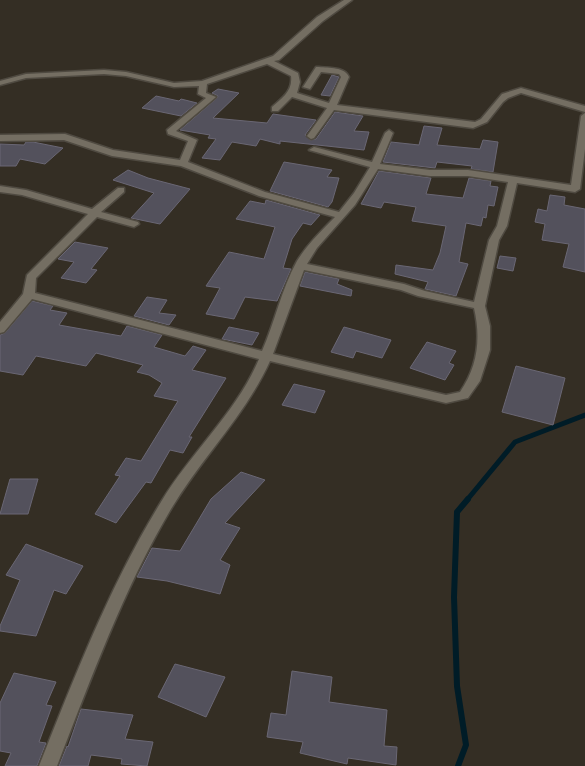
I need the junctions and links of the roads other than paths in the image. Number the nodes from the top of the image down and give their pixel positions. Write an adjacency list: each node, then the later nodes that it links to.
1 (349, 0): 2 (street)
2 (268, 61): 4 (street); 6 (street)
3 (0, 83): 4 (street)
4 (203, 83): 15 (street)
5 (307, 88): 7 (street)
6 (292, 93): 7 (street); 8 (street)
7 (332, 107): 9 (street); 12 (street)
8 (275, 109)
9 (585, 109)
10 (585, 116): 19 (street)
11 (389, 133): 16 (street)
12 (311, 136)
13 (0, 138): 15 (street)
14 (314, 150): 16 (street)
15 (183, 163): 23 (street)
16 (376, 166): 17 (street); 23 (street)
17 (513, 180): 19 (street); 27 (street)
18 (0, 189): 22 (street)
19 (575, 189): 21 (street)
20 (121, 190): 22 (street)
21 (585, 192)
22 (94, 213): 24 (street); 26 (street)
23 (342, 216): 25 (street)
24 (134, 224)
25 (301, 266): 27 (street); 29 (street)
26 (29, 295): 28 (street); 29 (street)
27 (479, 306): 29 (street)
28 (0, 329)
29 (265, 356): 30 (street)
30 (48, 766)

